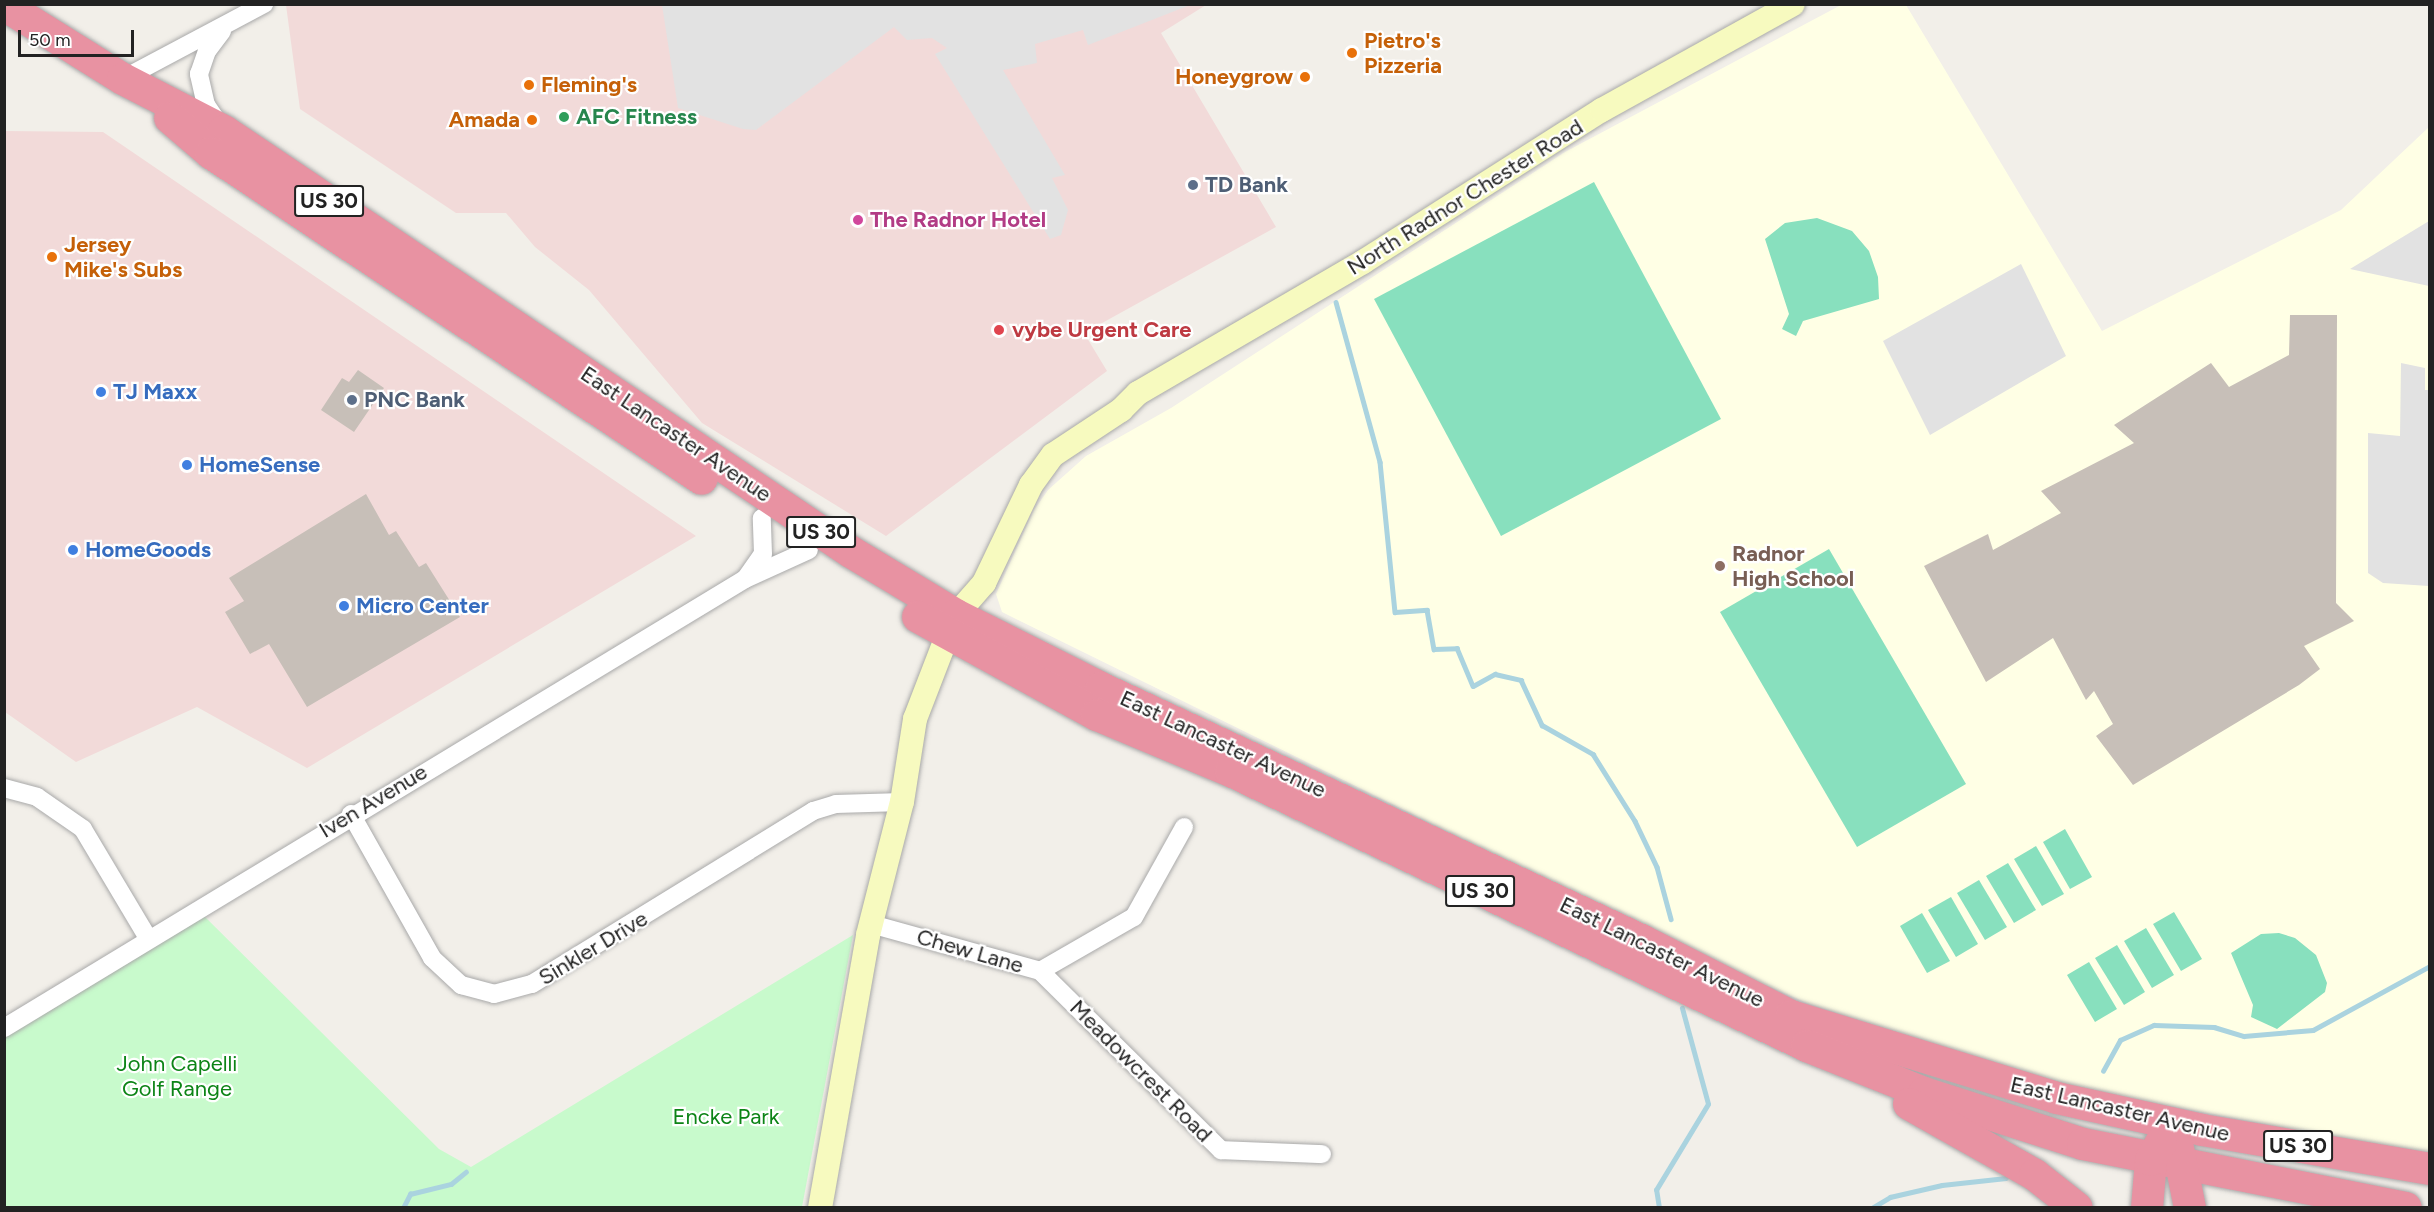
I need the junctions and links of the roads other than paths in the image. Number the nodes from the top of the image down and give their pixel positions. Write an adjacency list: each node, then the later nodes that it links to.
1 (264, 4): 4 (street)
2 (1793, 4): 10 (main road, North Radnor Chester Road)
3 (4, 5): 5 (highway, East Lancaster Avenue / US 30)
4 (225, 27): 5 (street); 6 (street)
5 (123, 79): 6 (highway, East Lancaster Avenue / US 30); 7 (highway, East Lancaster Avenue / US 30)
6 (224, 132): 10 (highway, East Lancaster Avenue / US 30)
7 (762, 518): 8 (highway, East Lancaster Avenue / US 30); 9 (street, Iven Avenue)
8 (809, 550): 9 (street, Iven Avenue); 10 (highway, East Lancaster Avenue / US 30)
9 (745, 579): 13 (street, Iven Avenue)
10 (951, 625): 12 (main road, North Radnor Chester Road); 19 (highway, East Lancaster Avenue / US 30); 20 (highway, East Lancaster Avenue / US 30)
11 (4, 788): 16 (street)
12 (902, 802): 13 (street, Sinkler Drive); 15 (main road, North Radnor Chester Road)
13 (351, 814): 16 (street, Iven Avenue)
14 (1184, 827): 17 (street, Chew Lane)
15 (871, 924): 17 (street, Chew Lane); 25 (main road, North Radnor Chester Road)
16 (148, 938): 18 (street, Iven Avenue)
17 (1040, 971): 21 (street, Meadowcrest Road)
18 (4, 1028)
19 (1807, 1046): 22 (highway, East Lancaster Avenue / US 30); 26 (highway)
20 (2172, 1124): 22 (highway); 23 (highway); 24 (highway, East Lancaster Avenue / US 30)
21 (1322, 1154)
22 (2151, 1160): 23 (highway, East Lancaster Avenue / US 30); 27 (highway)
23 (2182, 1166): 28 (highway); 29 (highway, East Lancaster Avenue / US 30)
24 (2430, 1169)
25 (820, 1208)
26 (2078, 1208)
27 (2147, 1208)
28 (2190, 1208)
29 (2406, 1208)

